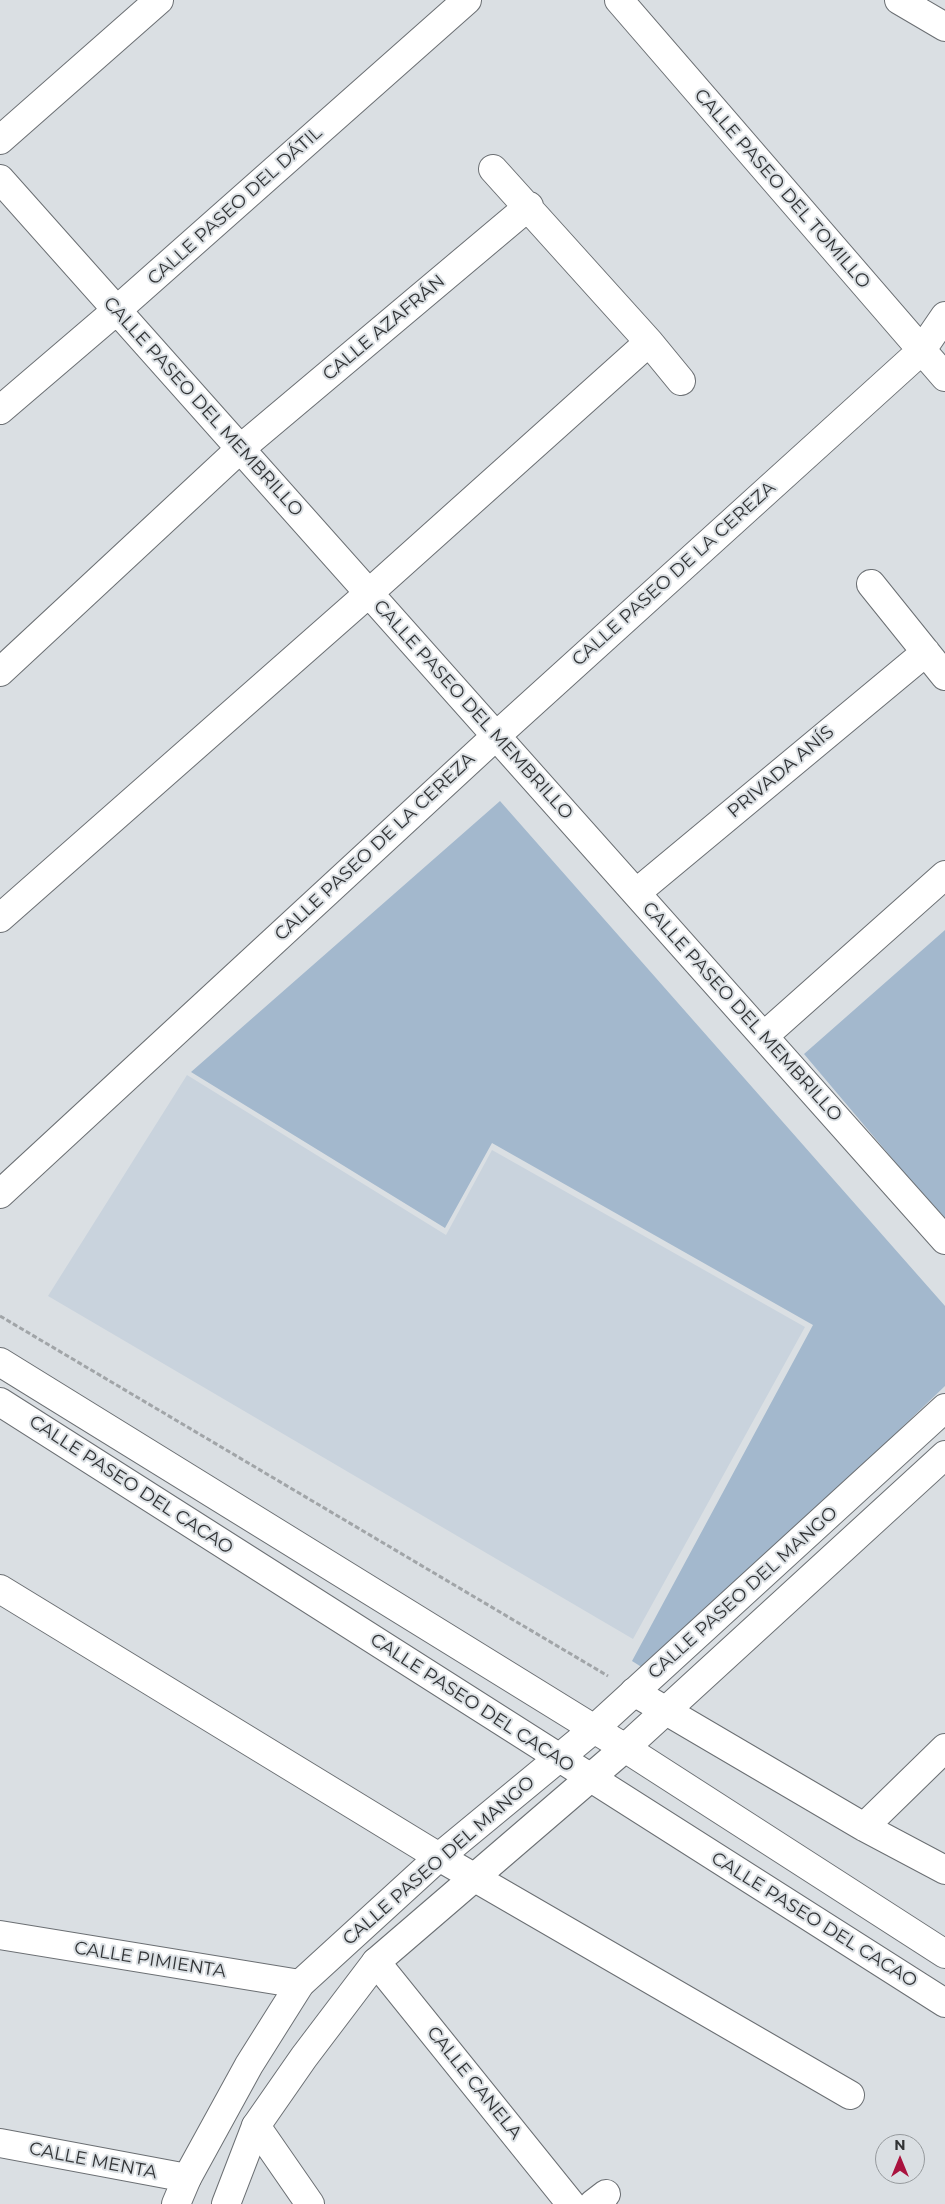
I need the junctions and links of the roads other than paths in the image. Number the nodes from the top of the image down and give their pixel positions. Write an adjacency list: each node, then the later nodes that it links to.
1 (159, 0): 6 (street)
2 (467, 0): 10 (street, CALLE PASEO DEL DÁTIL)
3 (619, 0): 13 (street, CALLE PASEO DEL TOMILLO)
4 (899, 0): 5 (street)
5 (945, 27)
6 (0, 140)
7 (493, 168): 9 (street)
8 (0, 179): 10 (street, CALLE PASEO DEL MEMBRILLO)
9 (529, 206): 12 (street); 17 (street, CALLE AZAFRÁN)
10 (117, 310): 16 (street, CALLE PASEO DEL DÁTIL); 17 (street, CALLE PASEO DEL MEMBRILLO)
11 (945, 316): 13 (street, CALLE PASEO DE LA CEREZA)
12 (649, 342): 15 (street); 19 (street)
13 (922, 351): 14 (street, CALLE PASEO DEL TOMILLO); 23 (street, CALLE PASEO DE LA CEREZA)
14 (945, 376)
15 (680, 381)
16 (0, 410)
17 (240, 449): 19 (street, CALLE PASEO DEL MEMBRILLO); 21 (street, CALLE AZAFRÁN)
18 (871, 584): 20 (street)
19 (369, 593): 23 (street, CALLE PASEO DEL MEMBRILLO); 26 (street)
20 (926, 652): 22 (street); 25 (street, PRIVADA ANÍS)
21 (0, 672)
22 (945, 676)
23 (496, 736): 25 (street, CALLE PASEO DEL MEMBRILLO); 28 (street, CALLE PASEO DE LA CEREZA)
24 (945, 876): 27 (street)
25 (636, 893): 27 (street, CALLE PASEO DEL MEMBRILLO)
26 (0, 918)
27 (764, 1036): 29 (street, CALLE PASEO DEL MEMBRILLO)
28 (0, 1194)
29 (945, 1240)
30 (0, 1362): 37 (street, CALLE PASEO DEL CACAO)
31 (0, 1402): 40 (street, CALLE PASEO DEL CACAO)
32 (945, 1408): 35 (street, CALLE PASEO DEL MANGO)
33 (945, 1455): 36 (street, CALLE PASEO DEL MANGO)
34 (0, 1589): 43 (street)
35 (634, 1692): 36 (street); 37 (street, CALLE PASEO DEL MANGO)
36 (666, 1710): 38 (street, CALLE PASEO DEL MANGO); 42 (street)
37 (594, 1729): 38 (street, CALLE PASEO DEL CACAO); 40 (street, CALLE PASEO DEL MANGO)
38 (625, 1748): 41 (street, CALLE PASEO DEL MANGO); 47 (street, CALLE PASEO DEL CACAO)
39 (945, 1748): 42 (street)
40 (558, 1759): 41 (street, CALLE PASEO DEL CACAO); 43 (street, CALLE PASEO DEL MANGO)
41 (590, 1779): 45 (street, CALLE PASEO DEL MANGO); 50 (street, CALLE PASEO DEL CACAO)
42 (864, 1827): 44 (street)
43 (438, 1857): 45 (street); 49 (street, CALLE PASEO DEL MANGO)
44 (945, 1870)
45 (473, 1877): 48 (street, CALLE PASEO DEL MANGO); 51 (street)
46 (0, 1935): 49 (street, CALLE PIMIENTA)
47 (945, 1954)
48 (376, 1962): 52 (street, CALLE PASEO DEL MANGO); 58 (street, CALLE CANELA)
49 (300, 1984): 54 (street, CALLE PASEO DEL MANGO)
50 (945, 2003)
51 (850, 2095)
52 (256, 2126): 56 (street, CALLE PASEO DEL MANGO); 57 (street)
53 (0, 2143): 54 (street, CALLE MENTA)
54 (187, 2178): 55 (street, CALLE PASEO DEL MANGO)
55 (176, 2204)
56 (226, 2204)
57 (310, 2204)
58 (571, 2204)

